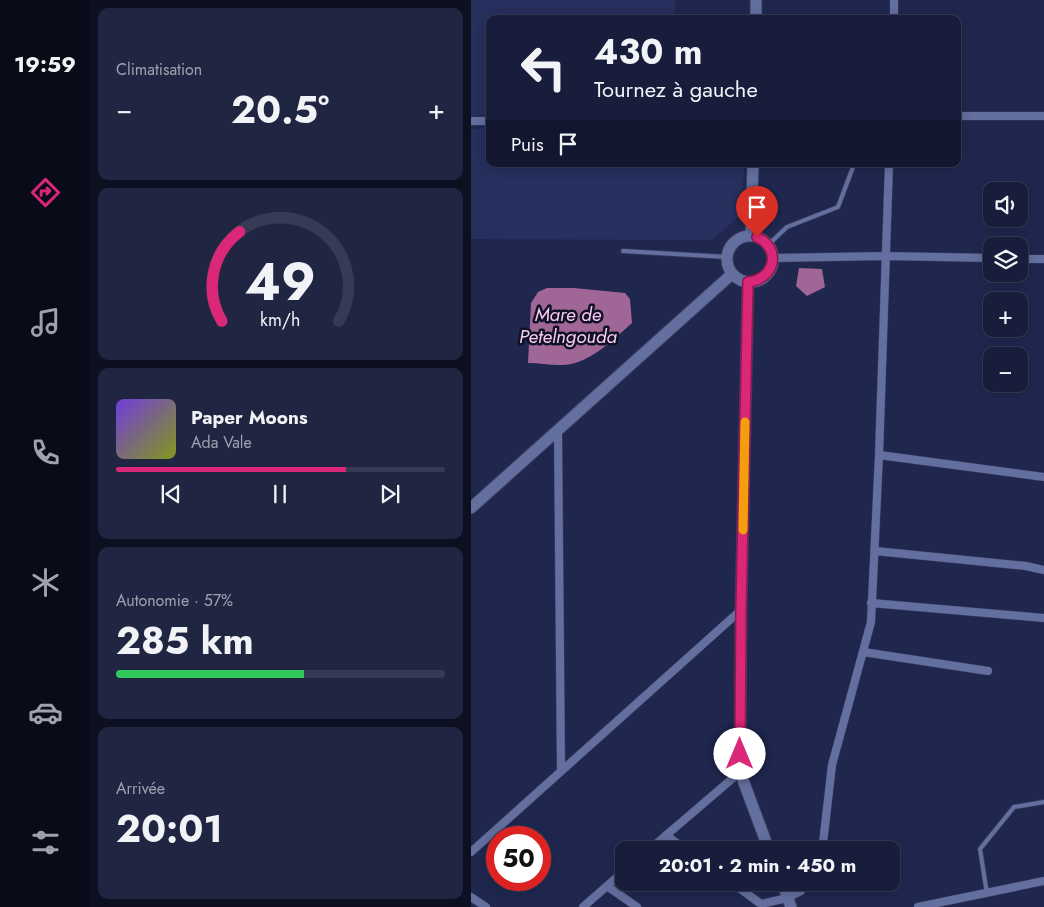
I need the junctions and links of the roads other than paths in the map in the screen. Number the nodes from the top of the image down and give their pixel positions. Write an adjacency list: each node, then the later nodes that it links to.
1 (756, 0): 3 (main road)
2 (894, 0): 4 (street)
3 (756, 15)
4 (894, 15)
5 (961, 116): 6 (street)
6 (1044, 116)
7 (471, 121): 8 (street)
8 (486, 121)
9 (753, 167): 12 (main road)
10 (853, 167): 13 (lane)
11 (889, 167): 15 (street)
12 (751, 236): 13 (main road); 16 (main road)
13 (769, 245): 17 (main road)
14 (623, 251): 16 (lane)
15 (886, 256): 17 (street); 18 (street); 24 (street)
16 (727, 257): 21 (main road)
17 (773, 258): 22 (main road)
18 (983, 258)
19 (1028, 259): 20 (street)
20 (1044, 259)
21 (733, 274): 22 (main road); 23 (main road)
22 (748, 282): 30 (main road)
23 (558, 431): 26 (main road); 34 (street)
24 (879, 455): 25 (street); 27 (street)
25 (1044, 477)
26 (471, 508)
27 (875, 551): 28 (street); 29 (street)
28 (1044, 570)
29 (871, 603): 31 (street); 32 (street)
30 (741, 610): 34 (street); 35 (main road)
31 (1044, 618)
32 (863, 652): 33 (street); 41 (street)
33 (988, 670)
34 (561, 771): 42 (street)
35 (740, 772): 37 (street); 40 (main road)
36 (1044, 802): 49 (lane)
37 (666, 836): 38 (street); 39 (street)
38 (660, 841)
39 (673, 841)
40 (766, 841)
41 (823, 841)
42 (471, 852)
43 (615, 879): 45 (street)
44 (1044, 881): 49 (street)
45 (607, 886): 53 (street); 54 (street)
46 (743, 891): 51 (street)
47 (784, 891): 51 (main road)
48 (801, 891): 51 (street)
49 (987, 894): 55 (street)
50 (471, 897): 52 (street)
51 (789, 903)
52 (486, 907)
53 (583, 907)
54 (637, 907)
55 (918, 907)

